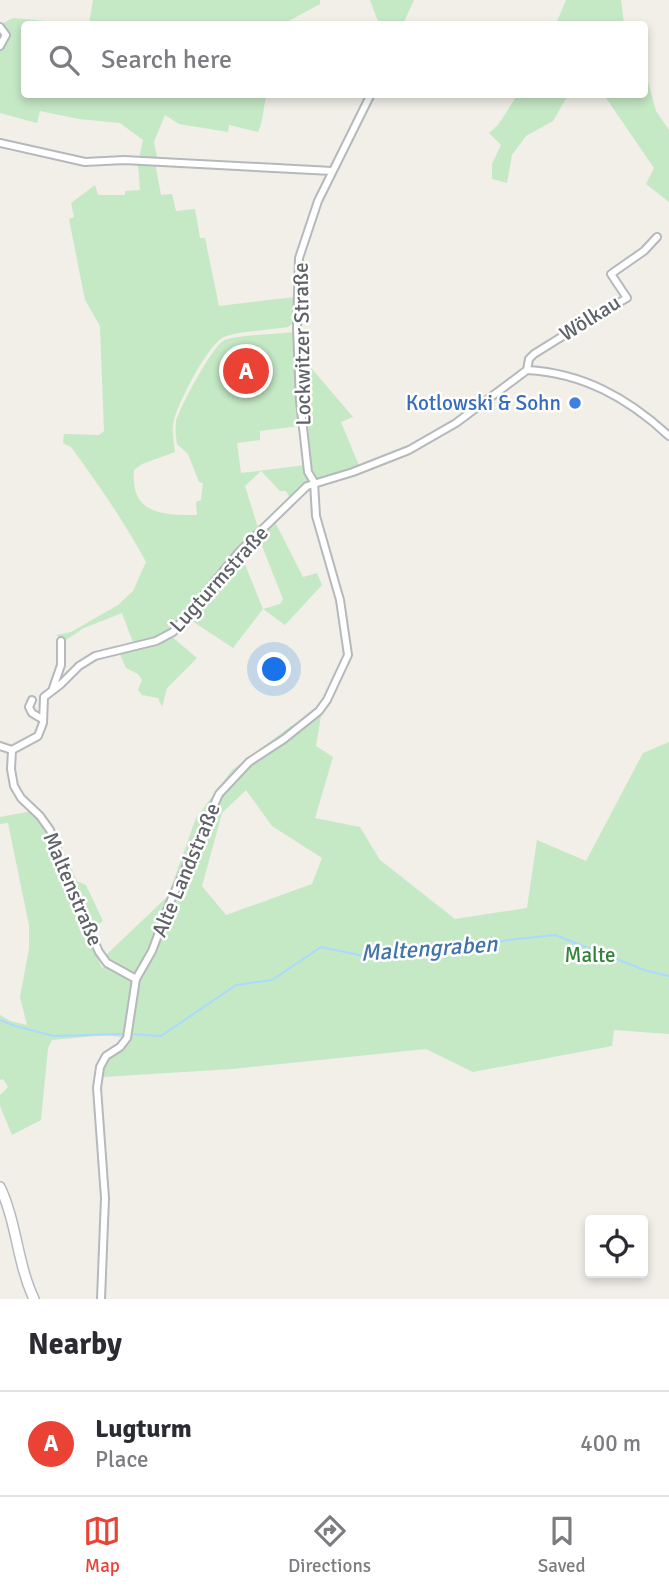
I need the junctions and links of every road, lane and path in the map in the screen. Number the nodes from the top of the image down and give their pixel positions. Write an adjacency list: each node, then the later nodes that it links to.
1 (0, 27): 2 (street)
2 (0, 46)
3 (369, 98): 5 (street, Lockwitzer Straße)
4 (0, 143): 5 (street)
5 (332, 171): 9 (street, Lockwitzer Straße)
6 (657, 237): 7 (street, Wölkau)
7 (527, 370): 8 (street); 9 (street)
8 (669, 436)
9 (314, 482): 11 (street, Lugturmstraße); 16 (street, Alte Landstraße)
10 (61, 640): 11 (street)
11 (53, 688): 13 (street, Lugturmstraße)
12 (32, 701): 13 (street)
13 (42, 719): 15 (street)
14 (0, 746): 15 (street)
15 (12, 750): 16 (street, Maltenstraße)
16 (136, 979): 19 (street, Alte Landstraße)
17 (0, 1187): 18 (main road)
18 (34, 1299)
19 (101, 1299)

